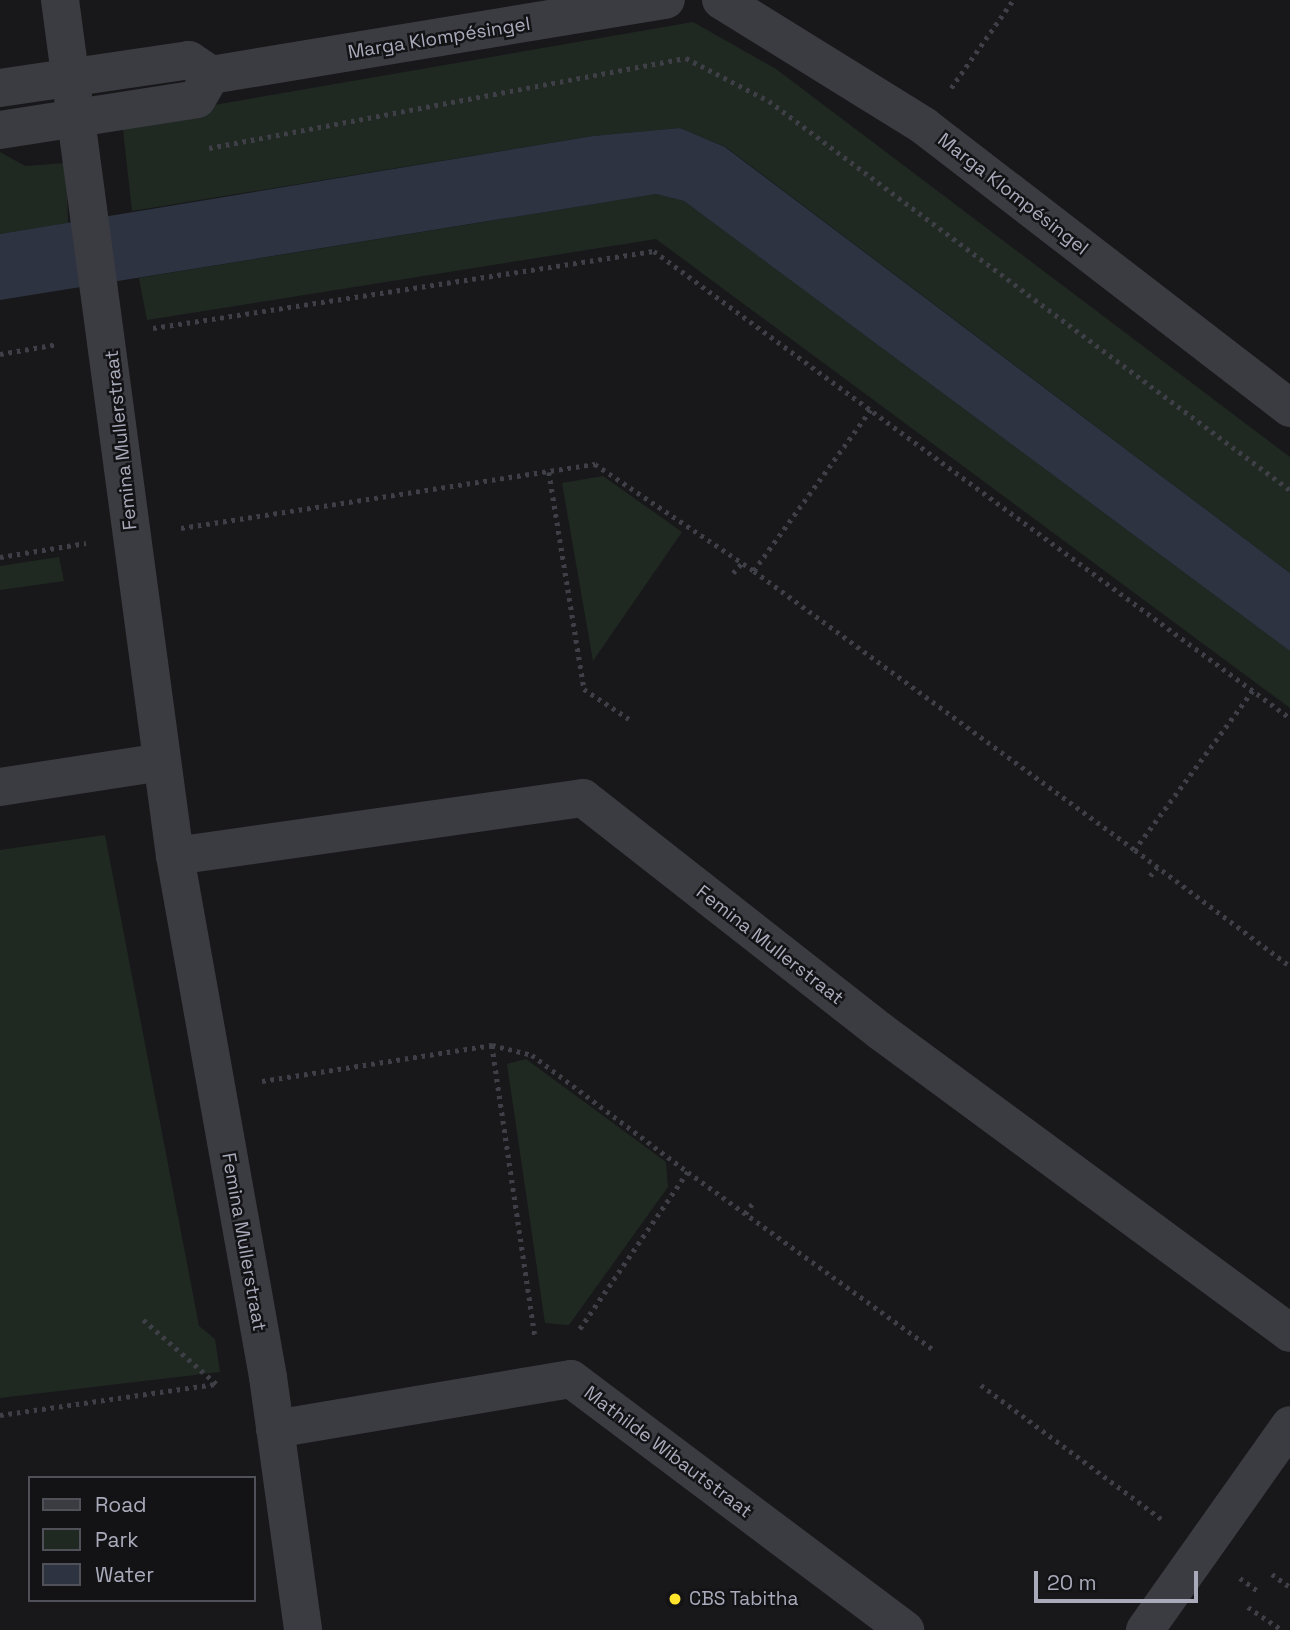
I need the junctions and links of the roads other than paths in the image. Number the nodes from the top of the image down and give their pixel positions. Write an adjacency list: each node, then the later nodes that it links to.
1 (60, 0): 5 (street, Femina Mullerstraat)
2 (666, 0): 4 (street, Marga Klompésingel)
3 (721, 0): 9 (street, Marga Klompésingel)
4 (211, 75): 5 (street); 7 (street)
5 (72, 77): 6 (street); 7 (street, Femina Mullerstraat)
6 (0, 88)
7 (79, 117): 8 (street); 10 (street, Femina Mullerstraat)
8 (0, 130)
9 (1290, 408)
10 (162, 762): 11 (street); 12 (street, Femina Mullerstraat)
11 (0, 787)
12 (175, 856): 13 (street, Femina Mullerstraat); 15 (street, Femina Mullerstraat)
13 (1290, 1333)
14 (1290, 1425): 18 (street)
15 (275, 1429): 16 (street, Femina Mullerstraat); 17 (street, Mathilde Wibautstraat)
16 (303, 1630)
17 (905, 1630)
18 (1145, 1630)

